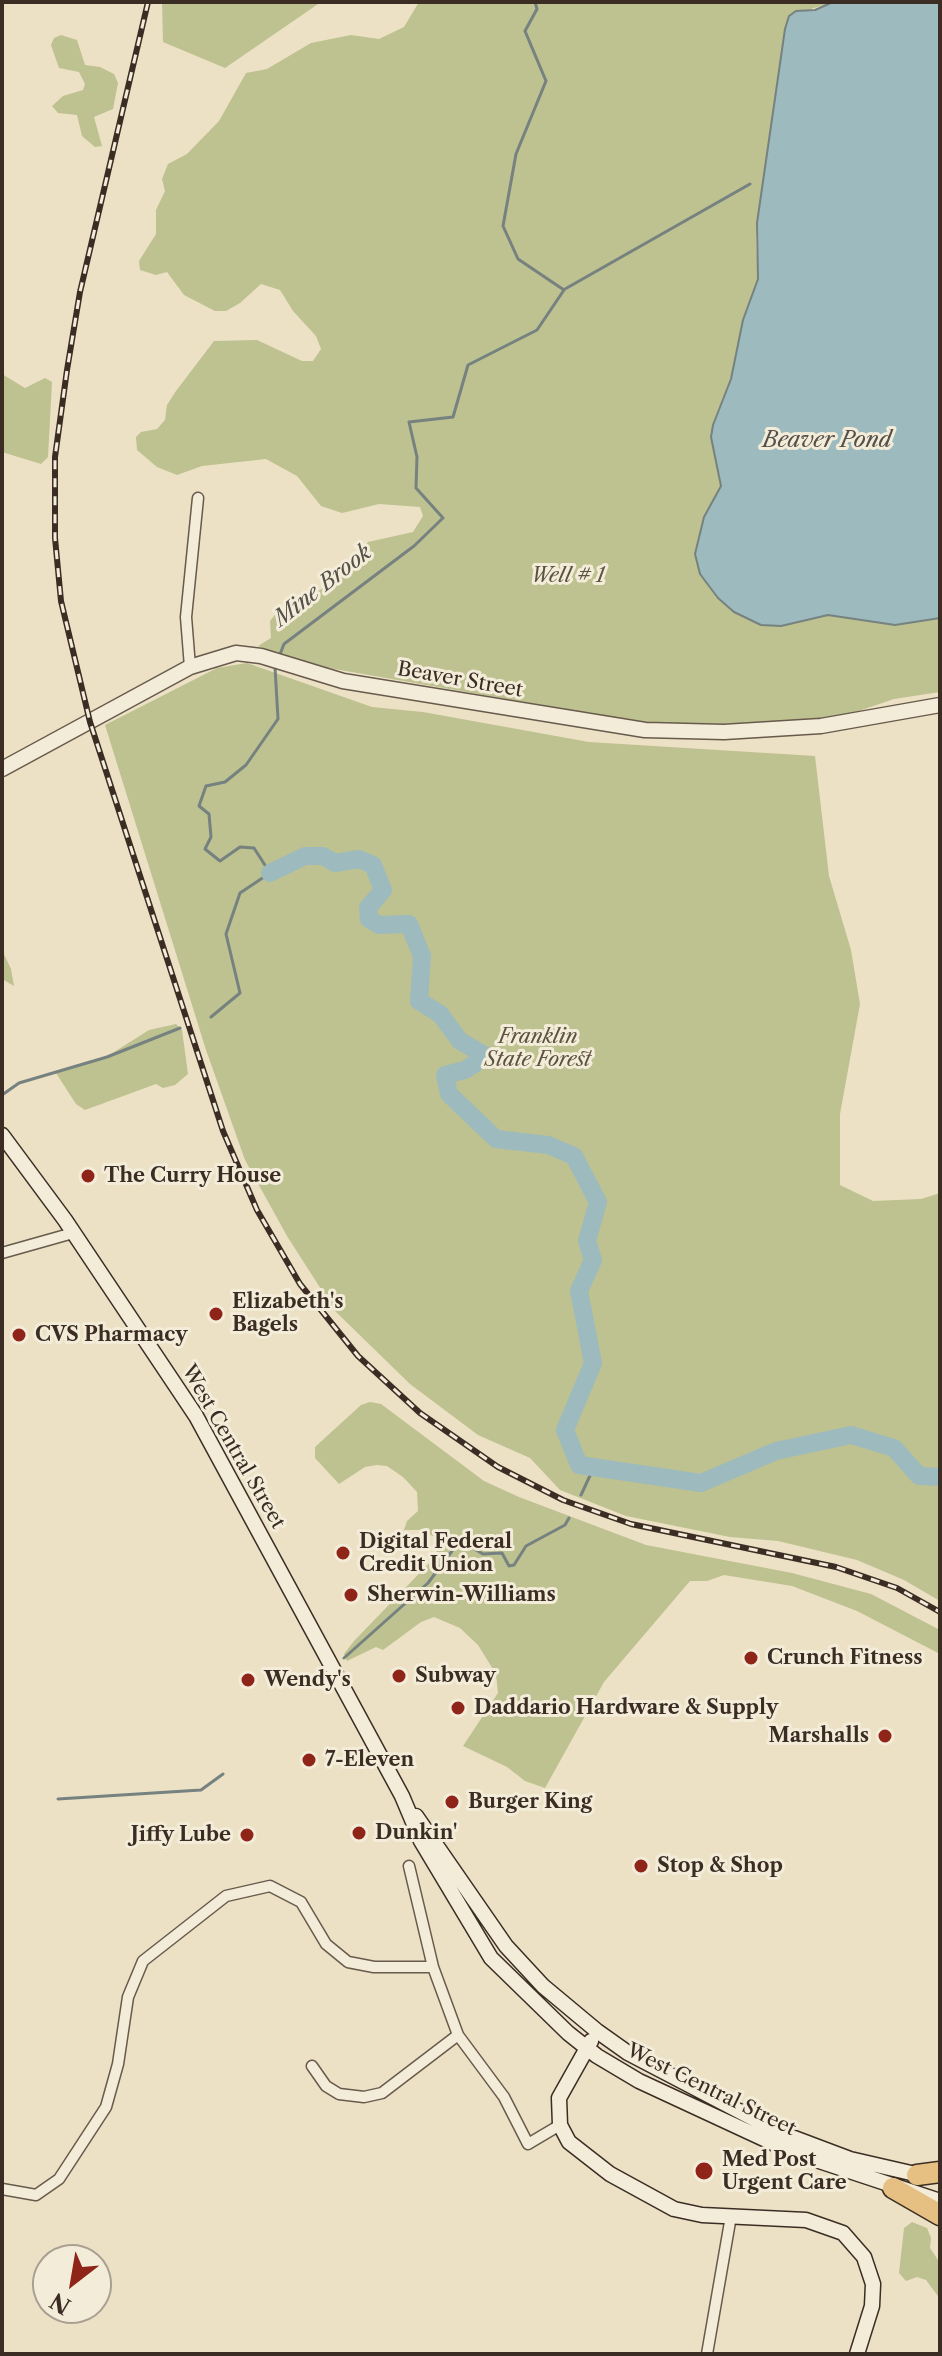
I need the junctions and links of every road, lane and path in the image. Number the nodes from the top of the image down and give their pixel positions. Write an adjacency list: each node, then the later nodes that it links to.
1 (198, 498): 2 (street)
2 (190, 667): 3 (main road, Beaver Street); 4 (main road, Beaver Street)
3 (940, 705)
4 (2, 769)
5 (2, 1135): 6 (main road, West Central Street)
6 (73, 1233): 7 (street); 8 (main road, West Central Street)
7 (2, 1253)
8 (402, 1796): 11 (main road, West Central Street); 13 (main road, West Central Street)
9 (409, 1866): 10 (street)
10 (433, 1967): 12 (street); 20 (street)
11 (597, 2031): 13 (main road); 17 (main road, West Central Street)
12 (458, 2035): 14 (street); 15 (street)
13 (587, 2048): 15 (main road); 19 (main road, West Central Street)
14 (312, 2066)
15 (560, 2125): 23 (main road)
16 (940, 2172): 17 (highway)
17 (917, 2175): 18 (main road, West Central Street)
18 (940, 2180)
19 (893, 2188): 21 (main road, West Central Street); 22 (highway)
20 (2, 2189)
21 (940, 2201)
22 (940, 2215)
23 (731, 2216): 24 (street); 25 (main road)
24 (707, 2354)
25 (857, 2354)

